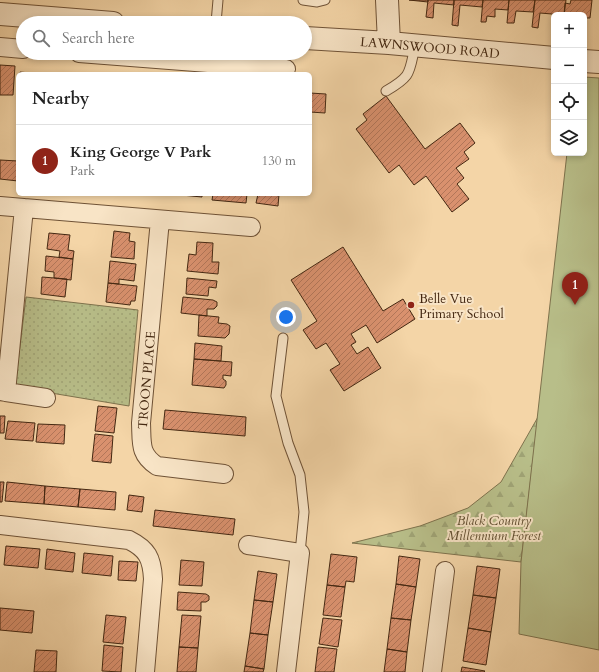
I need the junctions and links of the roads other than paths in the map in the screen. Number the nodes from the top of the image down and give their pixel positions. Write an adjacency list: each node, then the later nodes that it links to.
1 (218, 0): 7 (lane)
2 (303, 0): 3 (lane)
3 (325, 0)
4 (387, 0): 9 (street)
5 (0, 14): 6 (street)
6 (25, 16)
7 (217, 16)
8 (312, 38): 9 (street, LAWNSWOOD ROAD)
9 (389, 43): 10 (street, LAWNSWOOD ROAD)
10 (415, 46): 13 (street, LAWNSWOOD ROAD); 18 (lane)
11 (0, 47): 12 (street)
12 (16, 48)
13 (551, 58)
14 (170, 60): 17 (street)
15 (587, 61): 16 (street)
16 (599, 62)
17 (286, 69)
18 (386, 91)
19 (0, 206): 20 (street)
20 (24, 208): 21 (street); 24 (street)
21 (160, 220): 22 (street); 26 (street, TROON PLACE)
22 (251, 227)
23 (283, 338): 29 (lane)
24 (3, 392): 25 (street)
25 (46, 398)
26 (224, 474)
27 (0, 525): 31 (street)
28 (248, 545): 29 (street)
29 (300, 553): 32 (street)
30 (444, 571): 33 (street)
31 (145, 672)
32 (286, 672)
33 (432, 672)

